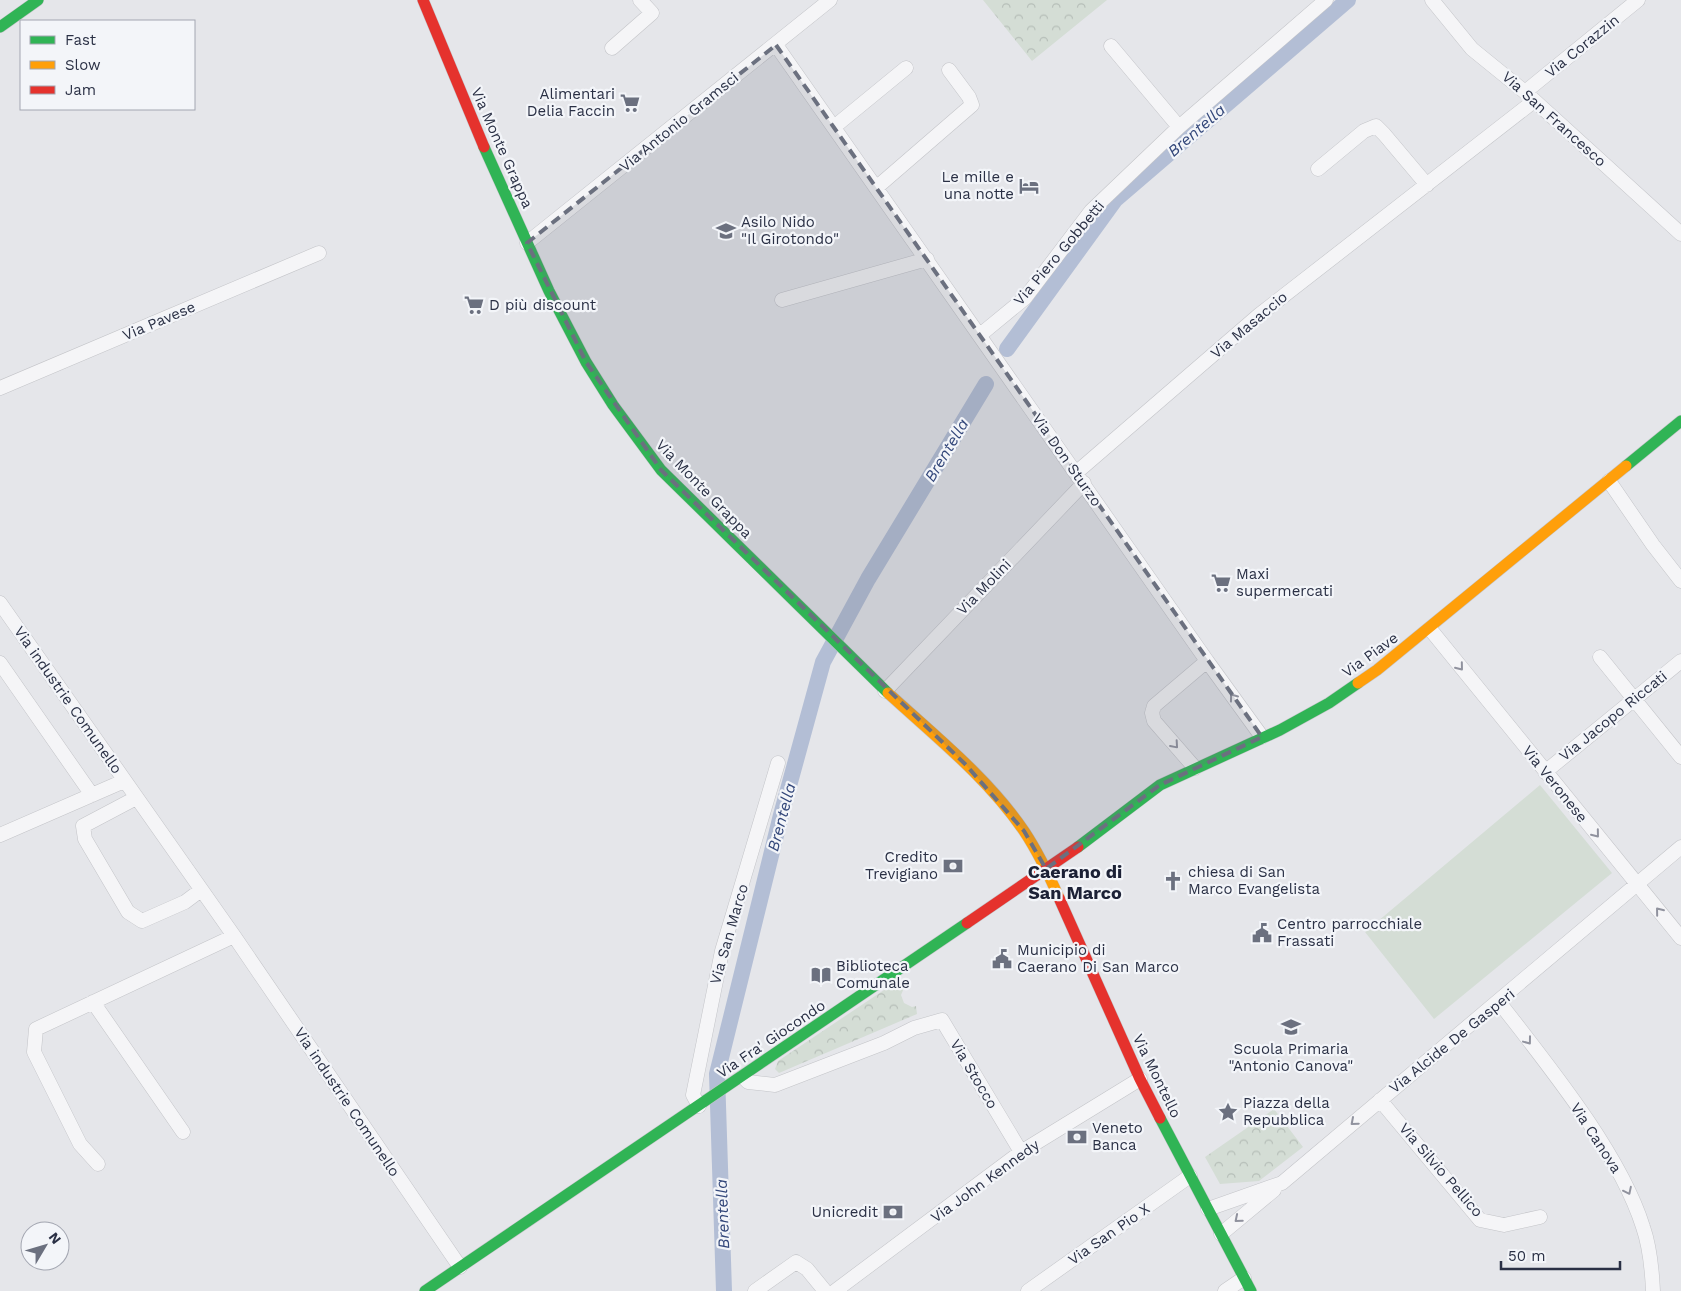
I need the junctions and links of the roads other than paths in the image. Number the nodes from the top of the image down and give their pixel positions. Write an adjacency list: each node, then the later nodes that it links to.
1 (423, 0): 22 (main road, Via Monte Grappa)
2 (640, 0): 12 (street)
3 (830, 0): 10 (street, Via Antonio Gramsci)
4 (1326, 0): 17 (street, Via Piero Gobbetti)
5 (1432, 0): 15 (street, Via San Francesco)
6 (1638, 0): 15 (street, Via Corazzin)
7 (36, 1): 8 (main road)
8 (20, 6): 9 (main road)
9 (0, 27)
10 (776, 45): 16 (street, Via Don Sturzo); 22 (street, Via Antonio Gramsci)
11 (1110, 46): 17 (street)
12 (612, 48)
13 (906, 68): 16 (street)
14 (949, 70): 20 (street)
15 (1530, 96): 19 (street, Via Masaccio); 21 (street, Via San Francesco)
16 (834, 127): 20 (street, Via Don Sturzo)
17 (1180, 127): 26 (street, Via Piero Gobbetti)
18 (1318, 169): 19 (street)
19 (1427, 185): 29 (street, Via Masaccio)
20 (876, 188): 24 (street, Via Don Sturzo)
21 (1681, 234)
22 (527, 243): 38 (main road, Via Monte Grappa)
23 (319, 253): 27 (street, Via Pavese)
24 (927, 259): 25 (street); 26 (street, Via Don Sturzo)
25 (782, 300)
26 (980, 336): 29 (street, Via Don Sturzo)
27 (0, 388)
28 (1681, 421): 30 (main road, Via Piave)
29 (1080, 478): 35 (street, Via Don Sturzo); 38 (street, Via Molini)
30 (1608, 481): 31 (street); 33 (main road, Via Piave)
31 (1681, 580)
32 (0, 603): 45 (street, Via industrie Comunello)
33 (1430, 629): 40 (main road, Via Piave); 44 (street, Via Veronese, one-way to 44)
34 (1600, 657): 39 (street)
35 (1207, 661): 40 (street, Via Don Sturzo, one-way to 35); 43 (street, one-way to 43)
36 (1681, 661): 39 (street, Via Jacopo Riccati)
37 (0, 663): 46 (street)
38 (885, 690): 50 (main road, Via Monte Grappa)
39 (1634, 700): 41 (street); 44 (street, Via Jacopo Riccati)
40 (1262, 737): 43 (main road, Via Piave)
41 (1681, 757)
42 (778, 763): 59 (street, Via San Marco)
43 (1194, 768): 50 (main road, Via Piave)
44 (1545, 772): 51 (street, Via Veronese, one-way to 51)
45 (124, 781): 46 (street); 47 (street, Via industrie Comunello)
46 (92, 795): 48 (street)
47 (136, 798): 52 (street, Via industrie Comunello); 52 (street)
48 (0, 835)
49 (1681, 847): 51 (street, Via Alcide De Gasperi)
50 (1046, 869): 57 (main road, Via Fra' Giocondo); 58 (main road, Via Montello)
51 (1637, 884): 54 (street, Via Veronese, one-way to 51); 56 (street, Via Alcide De Gasperi)
52 (201, 890): 53 (street, Via industrie Comunello)
53 (234, 936): 55 (street); 69 (street, Via industrie Comunello)
54 (1681, 938)
55 (93, 1002): 61 (street); 63 (street)
56 (1499, 1002): 60 (street, Via Alcide De Gasperi); 78 (street, Via Canova, one-way to 78)
57 (740, 1079): 59 (main road, Via Fra' Giocondo); 62 (street, Via Stocco)
58 (1140, 1079): 62 (street, Via John Kennedy); 64 (main road, Via Montello)
59 (707, 1100): 69 (main road)
60 (1380, 1100): 65 (street, Via Alcide De Gasperi, one-way to 65); 67 (street, Via Silvio Pellico)
61 (183, 1132)
62 (1021, 1152): 74 (street, Via John Kennedy)
63 (98, 1164)
64 (1190, 1176): 66 (main road, Via Montello); 75 (street, Via San Pio X)
65 (1282, 1183): 66 (street, Via Alcide De Gasperi); 68 (street, one-way to 68)
66 (1208, 1209): 68 (main road, Via Montello)
67 (1540, 1218)
68 (1221, 1234): 70 (main road, Via Montello)
69 (460, 1267): 71 (main road)
70 (1244, 1278): 76 (street); 77 (main road, Via Montello)
71 (425, 1291)
72 (755, 1291): 73 (street)
73 (825, 1291)
74 (835, 1291)
75 (1028, 1291)
76 (1225, 1291)
77 (1252, 1291)
78 (1653, 1291)

